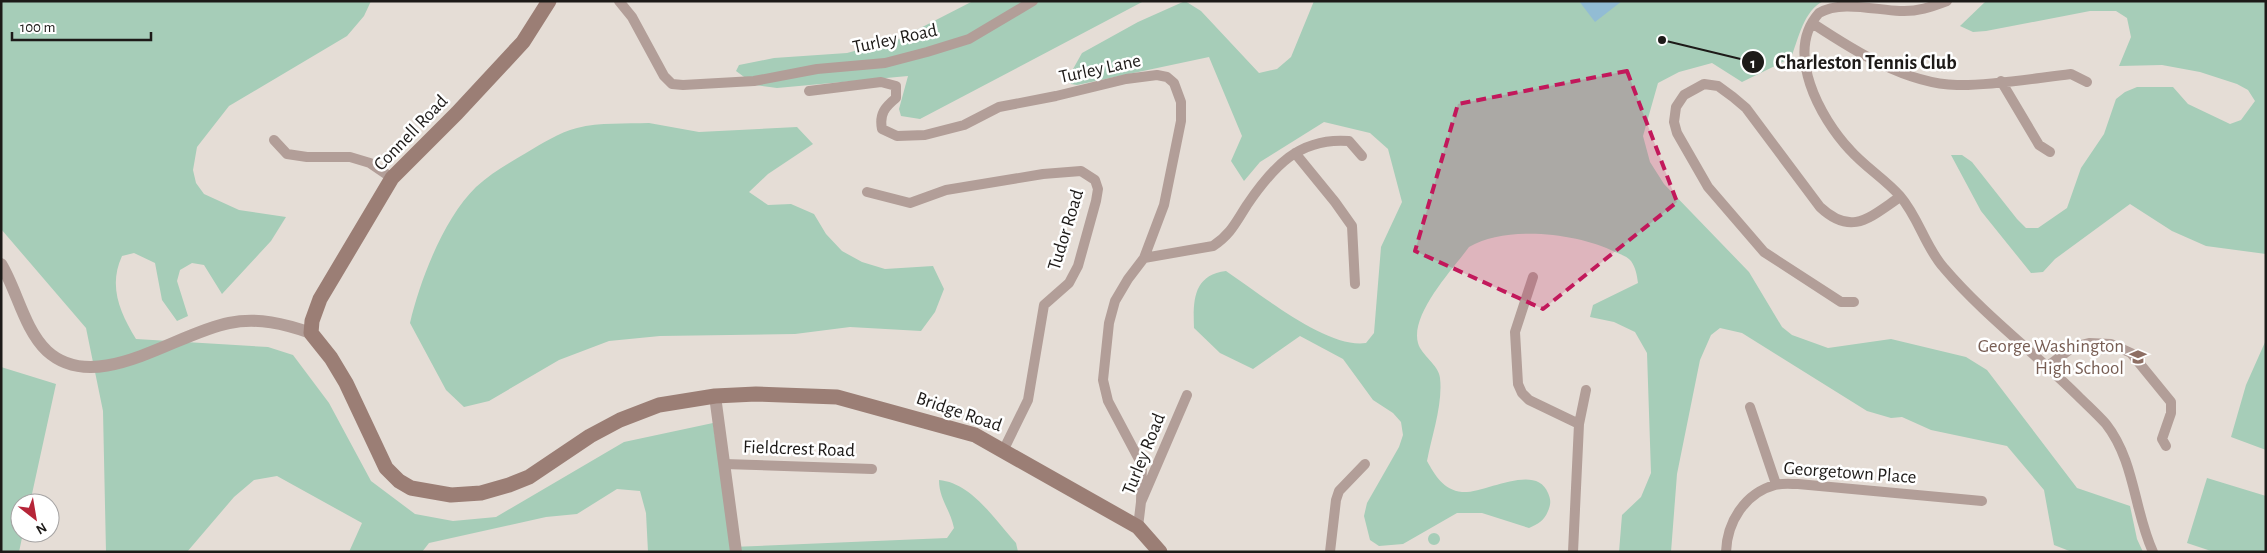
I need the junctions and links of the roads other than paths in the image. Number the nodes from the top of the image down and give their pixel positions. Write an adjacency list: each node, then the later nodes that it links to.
1 (549, 1): 13 (main road, Connell Road)
2 (619, 1): 3 (street, Turley Road)
3 (1033, 1)
4 (1946, 1): 5 (street)
5 (1812, 23): 6 (street); 15 (street)
6 (2002, 81): 7 (street); 10 (street)
7 (2087, 82)
8 (809, 92): 16 (street, Turley Lane)
9 (274, 140): 13 (street)
10 (2050, 152)
11 (1295, 153): 12 (street); 16 (street); 19 (street)
12 (1362, 156)
13 (392, 178): 21 (main road, Connell Road)
14 (866, 192): 29 (street, Tudor Road)
15 (1900, 196): 20 (street); 22 (street)
16 (1144, 258): 35 (street, Turley Lane)
17 (1, 264): 21 (street)
18 (1532, 277): 27 (street)
19 (1355, 284)
20 (1854, 302)
21 (311, 334): 25 (main road, Bridge Road)
22 (2048, 366): 28 (street); 42 (street)
23 (1586, 390): 27 (street)
24 (1187, 395): 35 (street, Turley Road)
25 (714, 396): 29 (main road, Bridge Road); 30 (street)
26 (1750, 407): 33 (street)
27 (1579, 424): 40 (street)
28 (2166, 446)
29 (1004, 449): 36 (main road, Bridge Road)
30 (724, 464): 32 (street, Fieldcrest Road); 37 (street)
31 (1365, 464): 39 (street)
32 (872, 469)
33 (1776, 484): 34 (street, Georgetown Place); 41 (street, Georgetown Place)
34 (1982, 501)
35 (1141, 502): 36 (street, Turley Road)
36 (1138, 527): 38 (main road, Bridge Road)
37 (736, 552)
38 (1160, 552)
39 (1330, 552)
40 (1573, 552)
41 (1726, 552)
42 (2153, 552)

